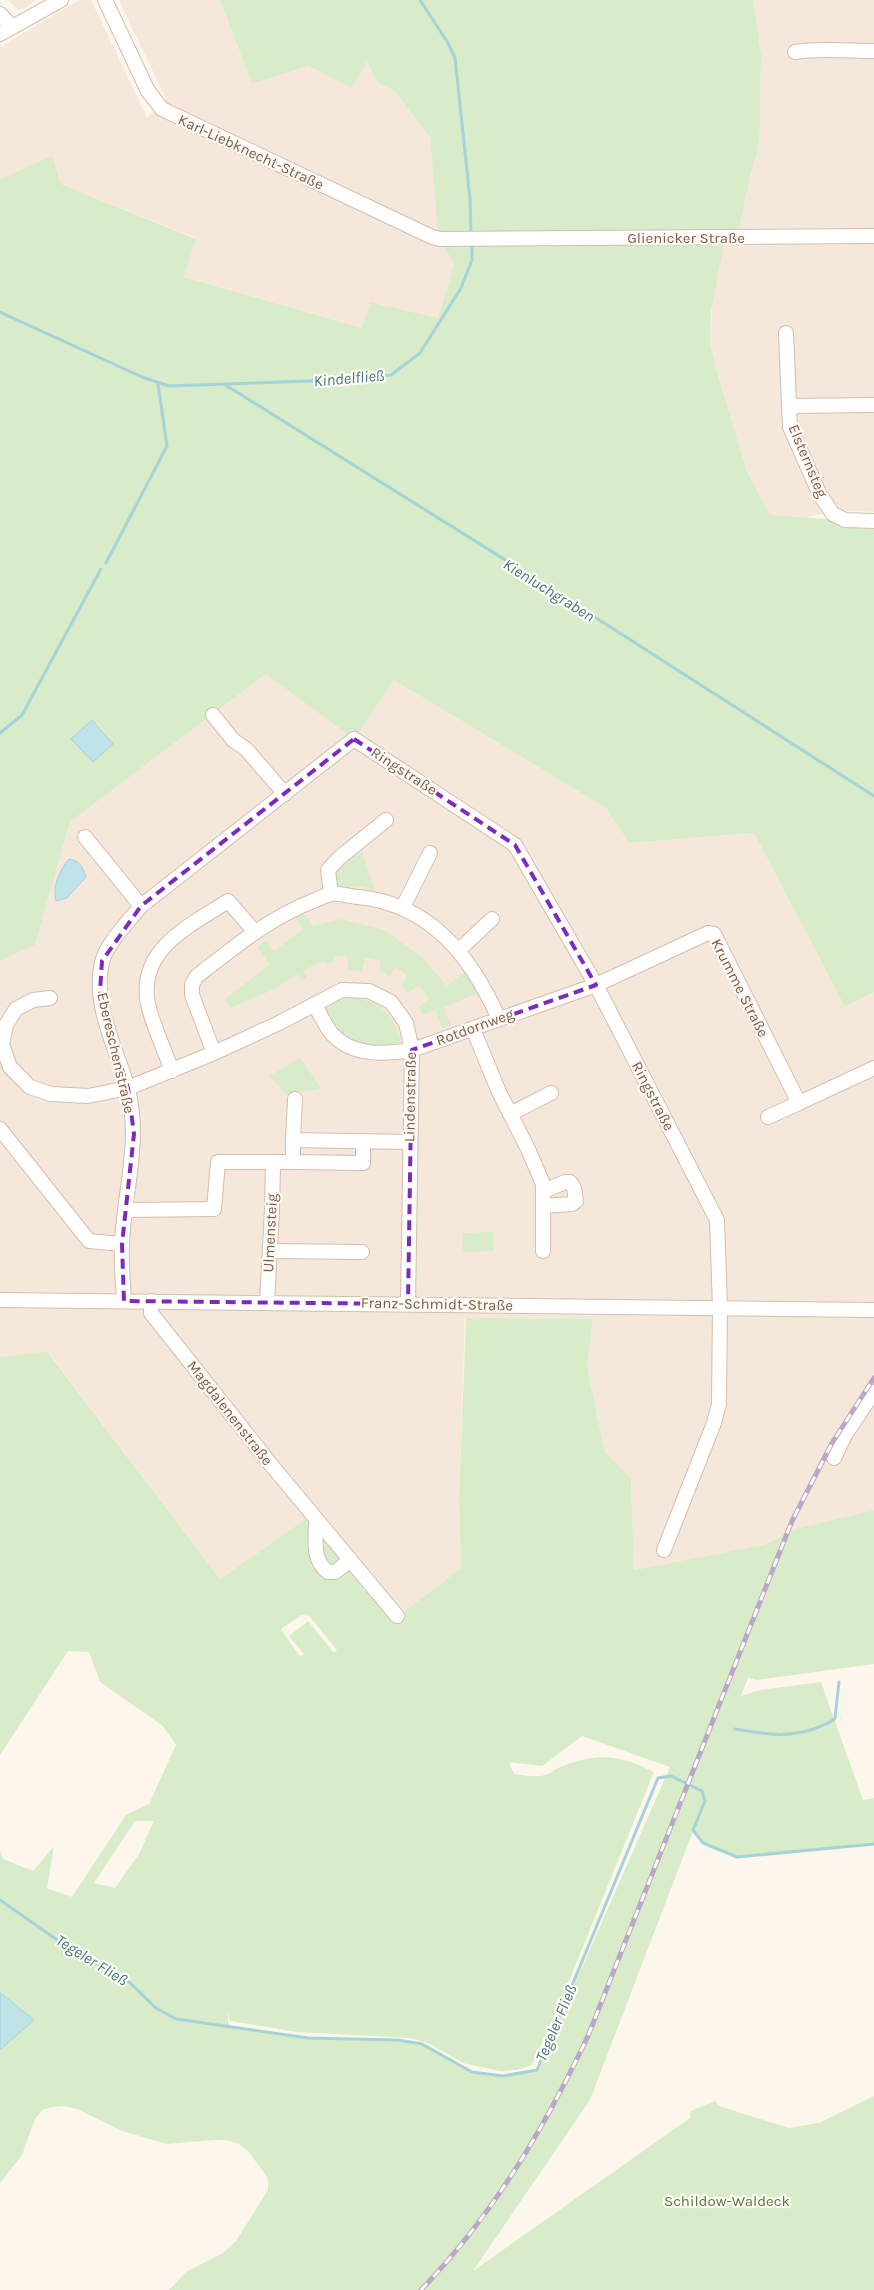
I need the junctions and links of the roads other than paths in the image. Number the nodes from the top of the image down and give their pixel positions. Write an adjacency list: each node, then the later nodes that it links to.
1 (61, 0): 4 (street)
2 (106, 0): 8 (street, Karl-Liebknecht-Straße)
3 (0, 14): 4 (street)
4 (6, 30)
5 (874, 51): 6 (street)
6 (795, 52)
7 (874, 236): 8 (street, Glienicker Straße)
8 (498, 240)
9 (786, 333): 11 (street, Elsternsteg)
10 (874, 405): 11 (street)
11 (789, 406): 12 (street, Elsternsteg)
12 (874, 521)
13 (212, 715): 15 (street)
14 (354, 739): 15 (street, Ebereschenstraße); 25 (street, Ringstraße)
15 (286, 794): 20 (street, Ebereschenstraße)
16 (386, 820): 19 (street)
17 (85, 837): 20 (street)
18 (430, 853): 21 (street)
19 (331, 894): 21 (street); 23 (street)
20 (141, 906): 34 (street, Ebereschenstraße)
21 (403, 907): 24 (street)
22 (492, 919): 24 (street)
23 (255, 932): 31 (street); 33 (street)
24 (458, 950): 28 (street)
25 (596, 985): 28 (street, Rotdornweg); 37 (street, Krumme Straße); 58 (street, Ringstraße)
26 (50, 998): 34 (street, Lindenstraße)
27 (314, 1004): 30 (street, Rotdornweg); 30 (street, Lindenstraße); 31 (street, Lindenstraße)
28 (499, 1019): 29 (street, Rotdornweg)
29 (473, 1029): 30 (street, Rotdornweg); 38 (street)
30 (412, 1050): 43 (street, Lindenstraße)
31 (214, 1053): 33 (street, Lindenstraße)
32 (874, 1068): 37 (street)
33 (172, 1071): 34 (street, Lindenstraße)
34 (128, 1088): 48 (street, Ebereschenstraße)
35 (551, 1093): 38 (street)
36 (295, 1099): 41 (street)
37 (799, 1103): 39 (street)
38 (510, 1114): 46 (street)
39 (768, 1117)
40 (0, 1129): 49 (street)
41 (293, 1140): 42 (street); 44 (street)
42 (363, 1142): 43 (street); 44 (street)
43 (410, 1142): 57 (street, Lindenstraße)
44 (293, 1162): 45 (street)
45 (273, 1164): 48 (street); 50 (street, Ulmensteig)
46 (544, 1191): 47 (street); 47 (street)
47 (544, 1206): 51 (street)
48 (127, 1210): 49 (street, Ebereschenstraße)
49 (122, 1244): 54 (street, Ebereschenstraße)
50 (271, 1251): 52 (street); 56 (street, Ulmensteig)
51 (543, 1251)
52 (362, 1252)
53 (0, 1300): 54 (street, Franz-Schmidt-Straße)
54 (124, 1301): 55 (street, Franz-Schmidt-Straße)
55 (151, 1302): 56 (street, Franz-Schmidt-Straße); 62 (street, Magdalenenstraße)
56 (267, 1303): 57 (street, Franz-Schmidt-Straße)
57 (408, 1304): 58 (street, Franz-Schmidt-Straße)
58 (720, 1307): 59 (street, Franz-Schmidt-Straße); 63 (street, Ringstraße)
59 (874, 1310)
60 (874, 1392): 61 (street)
61 (834, 1458)
62 (318, 1522): 64 (street, Magdalenenstraße); 64 (street)
63 (664, 1550)
64 (348, 1561): 65 (street, Magdalenenstraße)
65 (397, 1616)

